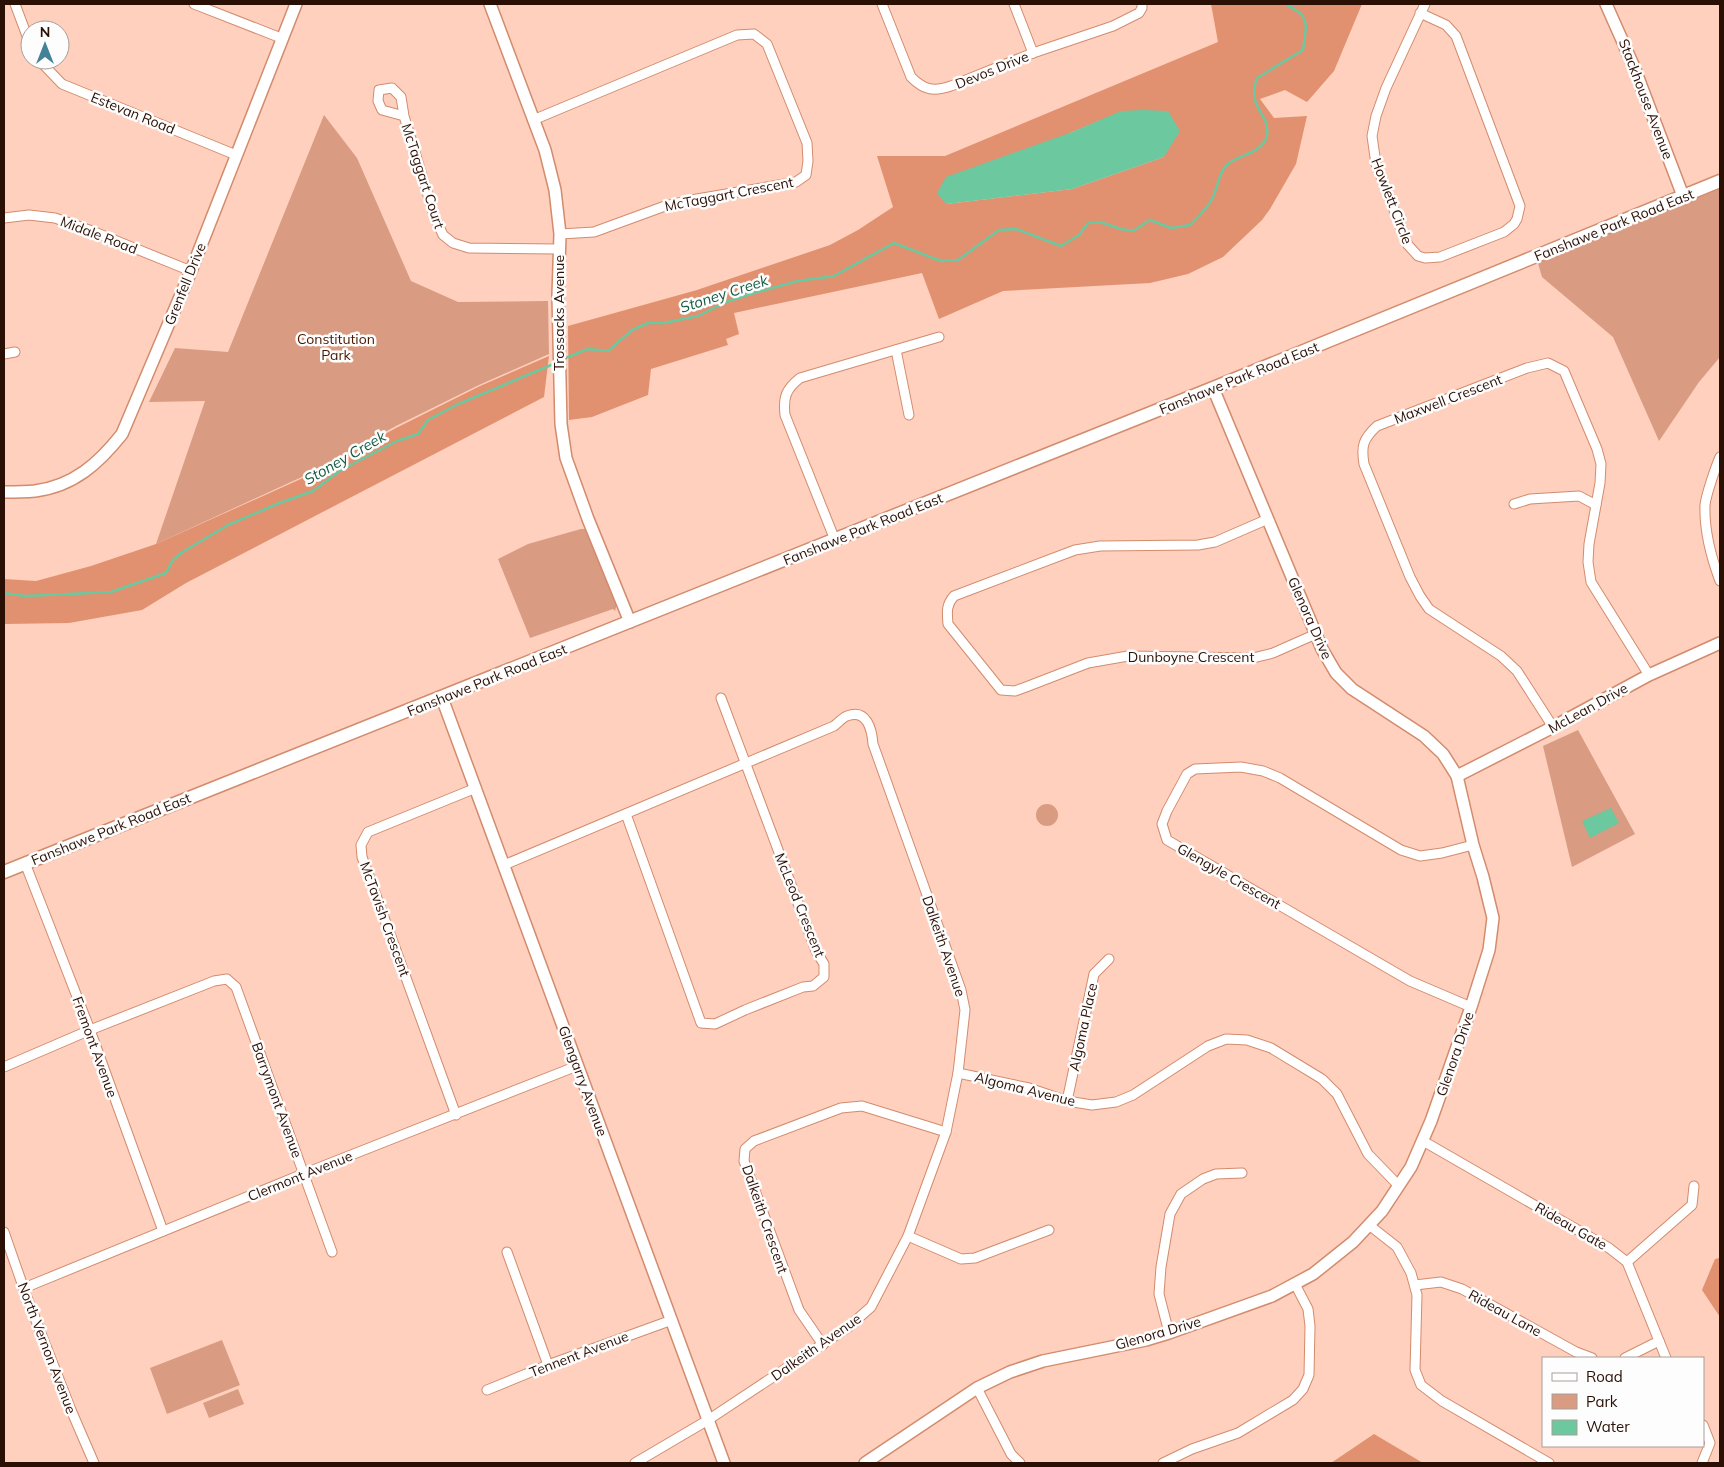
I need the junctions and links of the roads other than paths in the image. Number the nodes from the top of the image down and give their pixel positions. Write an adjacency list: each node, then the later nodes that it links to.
1 (14, 4): 11 (street)
2 (194, 4): 12 (street)
3 (296, 4): 12 (street, Grenfell Drive)
4 (490, 4): 16 (street, Trossacks Avenue)
5 (882, 4): 13 (street, Devos Drive)
6 (1014, 4): 13 (street)
7 (1142, 4): 13 (street, Devos Drive)
8 (1425, 4): 10 (street, Howlett Circle)
9 (1606, 4): 19 (street, Stackhouse Avenue)
10 (1420, 14): 10 (street, Howlett Circle)
11 (20, 20)
12 (281, 38): 17 (street, Grenfell Drive)
13 (1033, 54)
14 (49, 70): 17 (street, Estevan Road)
15 (404, 116): 22 (street, McTaggart Court)
16 (533, 120): 21 (street, Trossacks Avenue); 21 (street, McTaggart Crescent)
17 (236, 155): 23 (street, Grenfell Drive)
18 (1720, 181): 19 (main road, Fanshawe Park Road East)
19 (1683, 196): 28 (main road, Fanshawe Park Road East)
20 (4, 218): 23 (street, Midale Road)
21 (560, 234): 22 (street, Trossacks Avenue)
22 (559, 249): 37 (street, Trossacks Avenue)
23 (191, 270): 31 (street, Grenfell Drive)
24 (939, 337): 25 (street)
25 (896, 350): 29 (street); 35 (street)
26 (15, 352): 27 (street)
27 (4, 354)
28 (1213, 388): 34 (street, Glenora Drive); 35 (main road, Fanshawe Park Road East)
29 (909, 415)
30 (1720, 457): 36 (street)
31 (4, 492)
32 (1514, 504): 33 (street)
33 (1596, 506): 40 (street, Maxwell Crescent); 43 (street, Maxwell Crescent)
34 (1268, 519): 38 (street, Glenora Drive); 38 (street, Dunboyne Crescent)
35 (835, 540): 37 (main road, Fanshawe Park Road East)
36 (1720, 581)
37 (630, 622): 41 (main road, Fanshawe Park Road East)
38 (1316, 634): 45 (street, Glenora Drive)
39 (1720, 644): 40 (street, McLean Drive)
40 (1649, 675): 43 (street, McLean Drive)
41 (442, 698): 46 (street, Glengarry Avenue); 49 (main road, Fanshawe Park Road East)
42 (721, 698): 44 (street, McLeod Crescent)
43 (1553, 727): 45 (street, McLean Drive)
44 (745, 764): 47 (street, Dalkeith Avenue); 47 (street, McLeod Crescent); 57 (street, Dalkeith Avenue)
45 (1457, 776): 48 (street, Glenora Drive)
46 (476, 788): 50 (street, Glengarry Avenue); 59 (street, McTavish Crescent)
47 (626, 814): 50 (street, Dalkeith Avenue)
48 (1473, 845): 53 (street, Glenora Drive); 53 (street, Glengyle Crescent)
49 (25, 864): 51 (main road, Fanshawe Park Road East); 54 (street, Fremont Avenue)
50 (504, 865): 55 (street, Glengarry Avenue)
51 (4, 872)
52 (1109, 959): 58 (street, Algoma Place)
53 (1471, 1007): 61 (street, Glenora Drive)
54 (90, 1030): 56 (street); 63 (street, Barrymont Avenue); 68 (street, Fremont Avenue)
55 (577, 1066): 59 (street, Clermont Avenue); 77 (street, Glengarry Avenue)
56 (4, 1068)
57 (958, 1073): 58 (street, Algoma Avenue); 60 (street, Dalkeith Avenue)
58 (1067, 1101): 64 (street, Algoma Avenue)
59 (456, 1114): 63 (street, Clermont Avenue)
60 (946, 1132): 70 (street, Dalkeith Avenue); 80 (street, Dalkeith Crescent)
61 (1423, 1141): 64 (street, Glenora Drive); 73 (street, Rideau Gate)
62 (1242, 1173): 78 (street)
63 (303, 1174): 68 (street, Clermont Avenue); 71 (street, Barrymont Avenue)
64 (1399, 1186): 66 (street, Glenora Drive)
65 (1694, 1186): 73 (street)
66 (1369, 1225): 74 (street, Glenora Drive); 75 (street)
67 (1049, 1230): 70 (street)
68 (163, 1231): 76 (street, Clermont Avenue)
69 (4, 1232): 76 (street, North Vernon Avenue)
70 (908, 1236): 80 (street, Dalkeith Avenue)
71 (332, 1252)
72 (507, 1252): 84 (street)
73 (1627, 1262): 79 (street, Rideau Gate)
74 (1295, 1284): 78 (street, Glenora Drive); 94 (street)
75 (1414, 1285): 81 (street, Rideau Lane); 95 (street)
76 (24, 1288): 89 (street, North Vernon Avenue)
77 (672, 1320): 84 (street, Tennent Avenue); 87 (street, Glengarry Avenue)
78 (1169, 1332): 85 (street, Glenora Drive)
79 (1659, 1341): 82 (street); 83 (street, Rideau Gate)
80 (823, 1344): 87 (street, Dalkeith Avenue)
81 (1589, 1357)
82 (1628, 1357)
83 (1666, 1357)
84 (548, 1365): 86 (street, Tennent Avenue)
85 (977, 1388): 92 (street, Glenora Drive); 93 (street)
86 (486, 1390)
87 (708, 1420): 90 (street, Dalkeith Avenue); 91 (street, Glengarry Avenue)
88 (1704, 1428): 96 (street)
89 (94, 1463)
90 (635, 1463)
91 (724, 1463)
92 (865, 1463)
93 (1020, 1463)
94 (1163, 1463)
95 (1550, 1463)
96 (1702, 1463)

